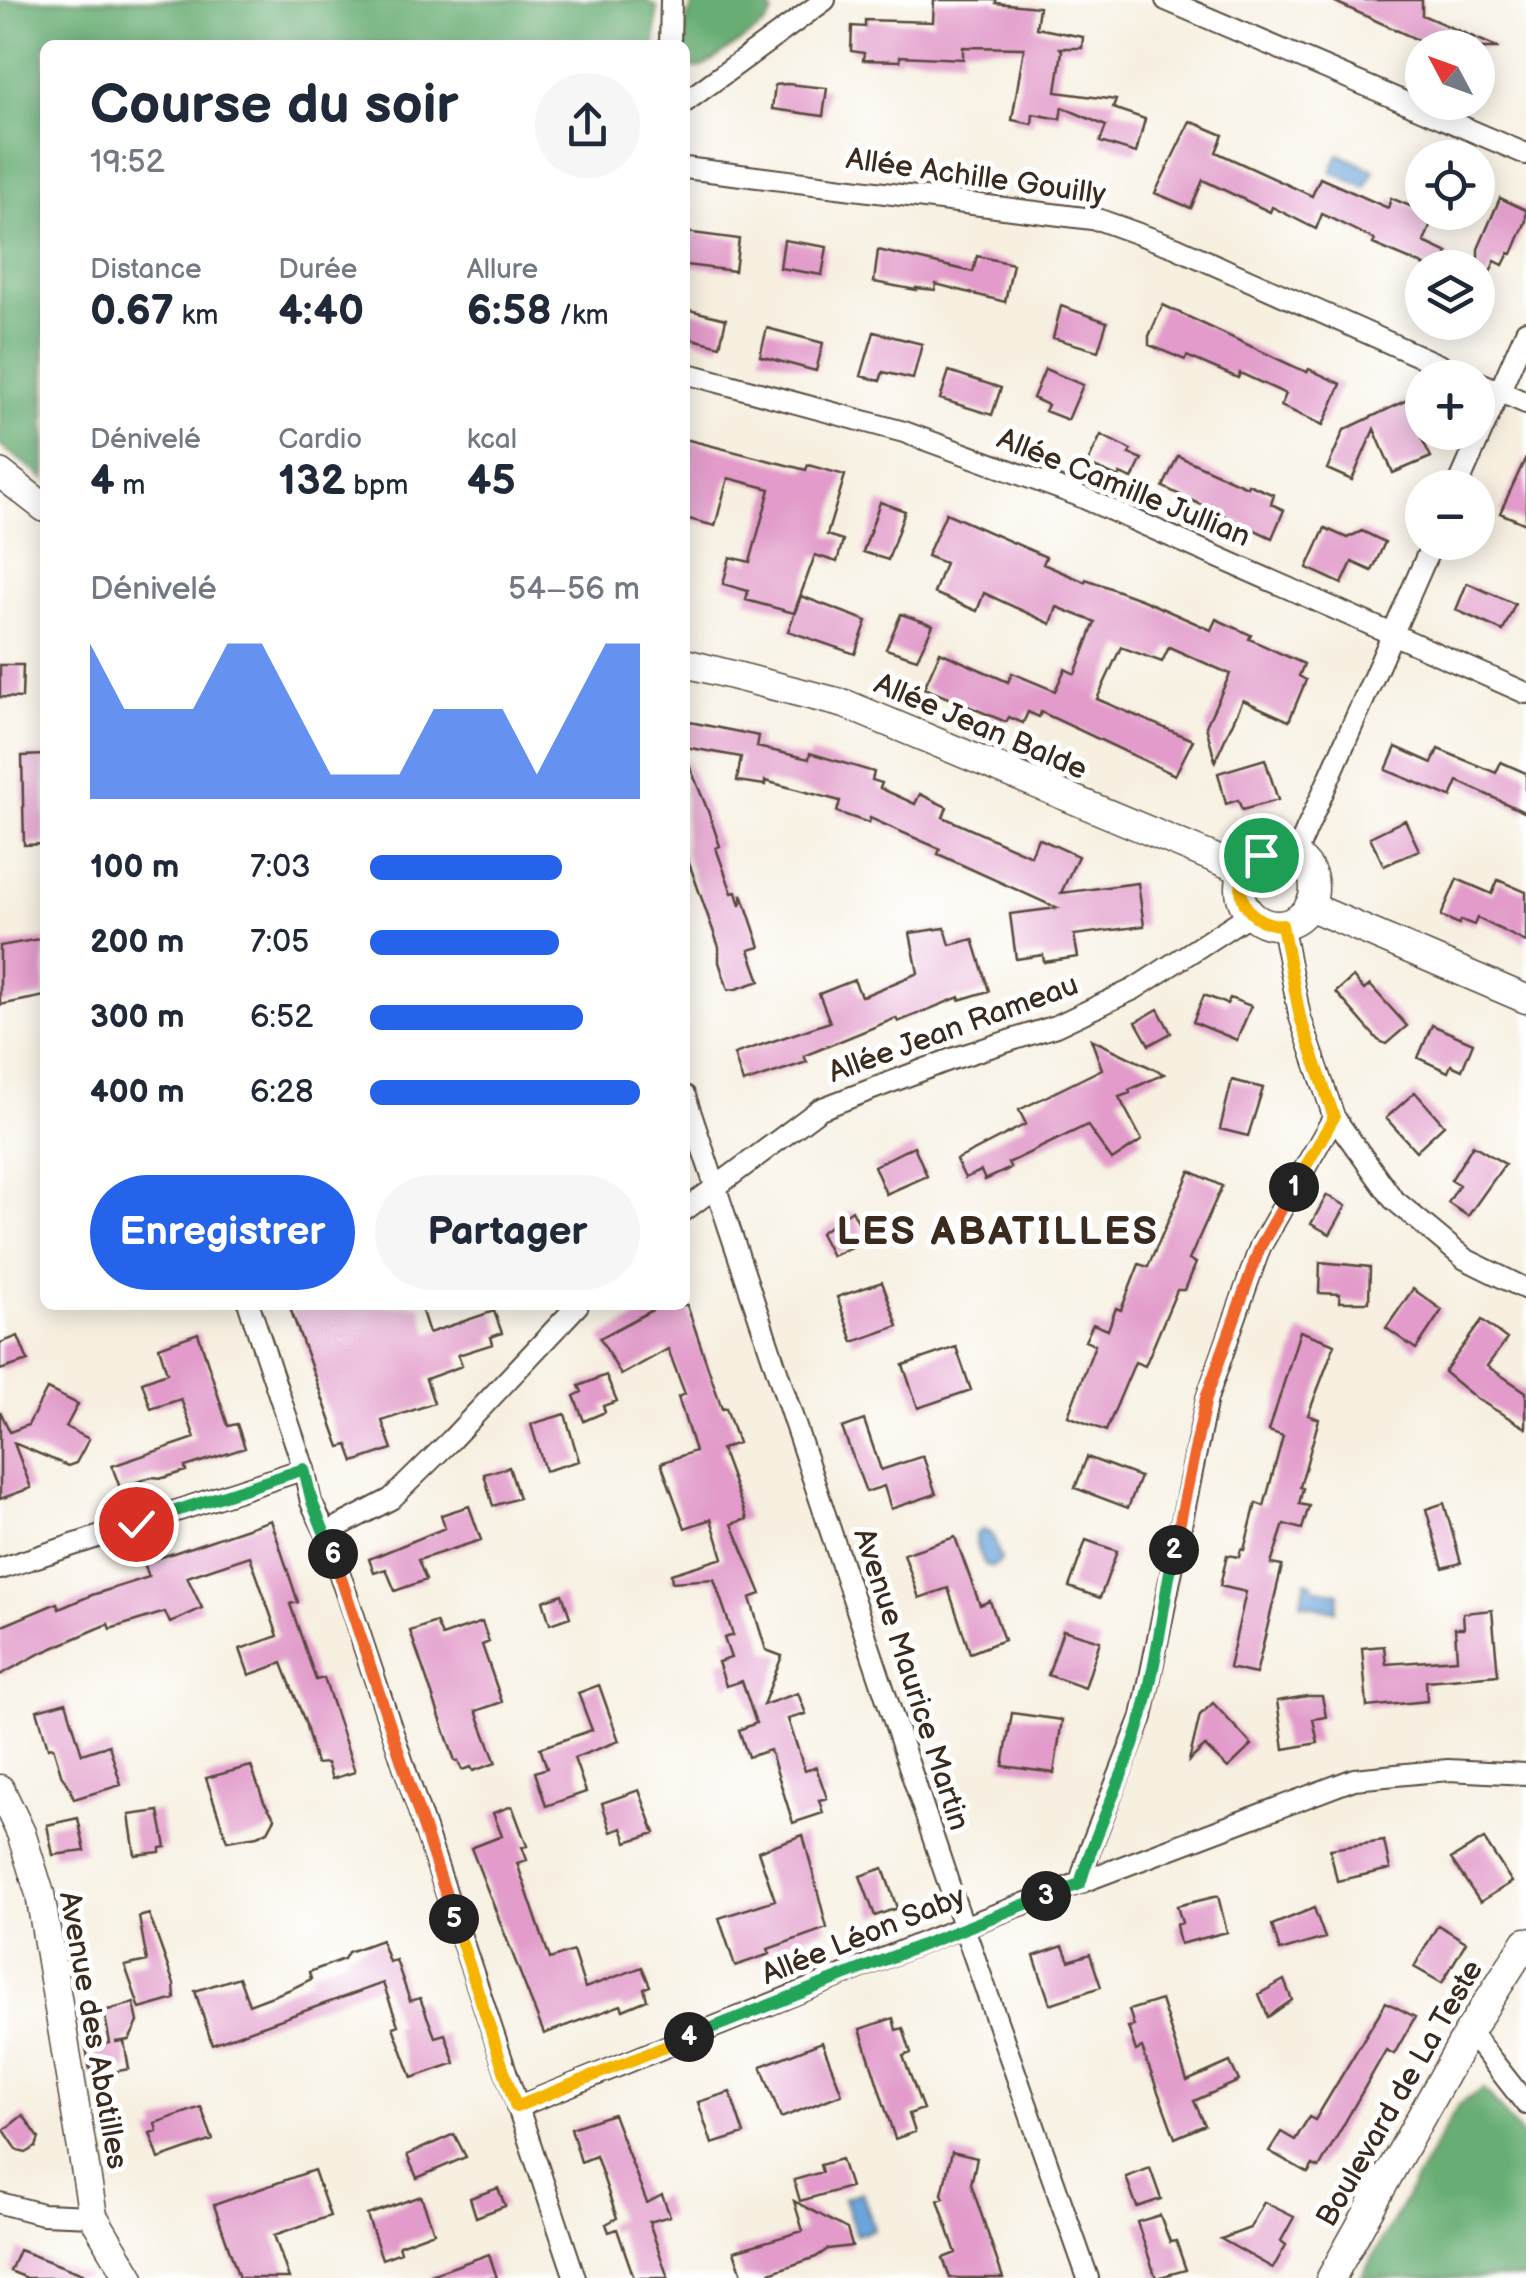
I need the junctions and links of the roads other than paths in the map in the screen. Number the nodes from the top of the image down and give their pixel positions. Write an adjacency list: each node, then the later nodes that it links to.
1 (672, 0): 4 (street)
2 (825, 0): 5 (street)
3 (1166, 0): 6 (street)
4 (670, 40)
5 (690, 98)
6 (1526, 154)
7 (690, 169): 9 (street, Allée Achille Gouilly)
8 (1526, 330): 12 (street)
9 (1428, 360)
10 (690, 374): 18 (street, Allée Camille Jullian)
11 (1495, 390): 12 (street)
12 (1499, 392): 13 (street); 14 (street)
13 (1526, 404)
14 (1466, 470)
15 (0, 473): 16 (street)
16 (40, 504)
17 (1426, 560): 18 (street)
18 (1393, 634): 20 (street, Allée Camille Jullian); 21 (street)
19 (690, 664): 22 (street, Allée Jean Balde)
20 (1526, 693)
21 (1295, 856): 22 (street); 23 (street)
22 (1245, 870): 24 (street)
23 (1310, 906): 25 (street); 26 (street)
24 (1250, 914): 25 (street); 29 (street, Allée Jean Rameau)
25 (1282, 925): 28 (street)
26 (1526, 1000)
27 (690, 1111): 29 (street, Avenue Maurice Martin)
28 (1334, 1117): 31 (street); 39 (street)
29 (716, 1187): 30 (street, Allée Jean Rameau); 40 (street, Avenue Maurice Martin)
30 (690, 1206)
31 (1526, 1290)
32 (251, 1310): 34 (street)
33 (573, 1310): 35 (street)
34 (304, 1469): 35 (street); 36 (street)
35 (326, 1533): 44 (street)
36 (0, 1569)
37 (1526, 1774): 39 (street, Allée Léon Saby)
38 (0, 1789): 46 (street, Avenue des Abatilles)
39 (1080, 1884): 40 (street, Allée Léon Saby)
40 (964, 1927): 44 (street, Allée Léon Saby); 49 (street, Avenue Maurice Martin)
41 (1526, 1942): 42 (street, Boulevard de La Teste)
42 (1469, 2031): 43 (street); 50 (street, Boulevard de La Teste)
43 (1526, 2104)
44 (516, 2107): 48 (street)
45 (0, 2203): 46 (street)
46 (93, 2216): 47 (street, Avenue des Abatilles)
47 (130, 2278)
48 (575, 2278)
49 (1088, 2278)
50 (1330, 2278)

